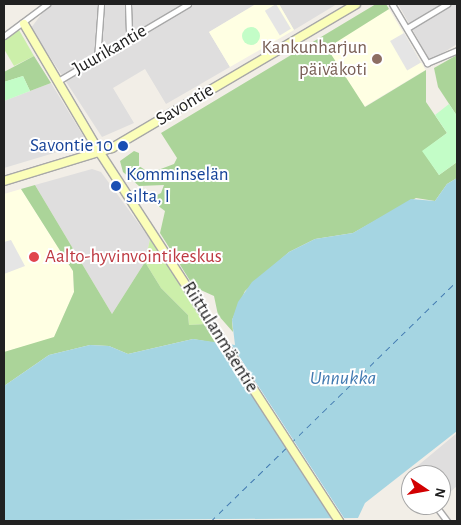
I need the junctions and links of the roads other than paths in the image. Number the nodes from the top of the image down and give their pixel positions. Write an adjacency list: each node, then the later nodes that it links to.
1 (47, 4): 8 (street)
2 (101, 4): 13 (street)
3 (128, 4): 11 (street)
4 (188, 4): 11 (street, Juurikantie)
5 (356, 4): 15 (street, Savontie)
6 (392, 4): 9 (street)
7 (447, 4): 9 (street)
8 (24, 24): 10 (street); 14 (street, Riittulanmäentie)
9 (407, 28): 12 (street)
10 (4, 36)
11 (129, 41): 13 (street, Juurikantie)
12 (457, 50)
13 (97, 59): 14 (street, Juurikantie)
14 (58, 81): 15 (street, Riittulanmäentie)
15 (100, 152): 16 (street, Savontie); 17 (street, Riittulanmäentie)
16 (4, 181)
17 (339, 521)

